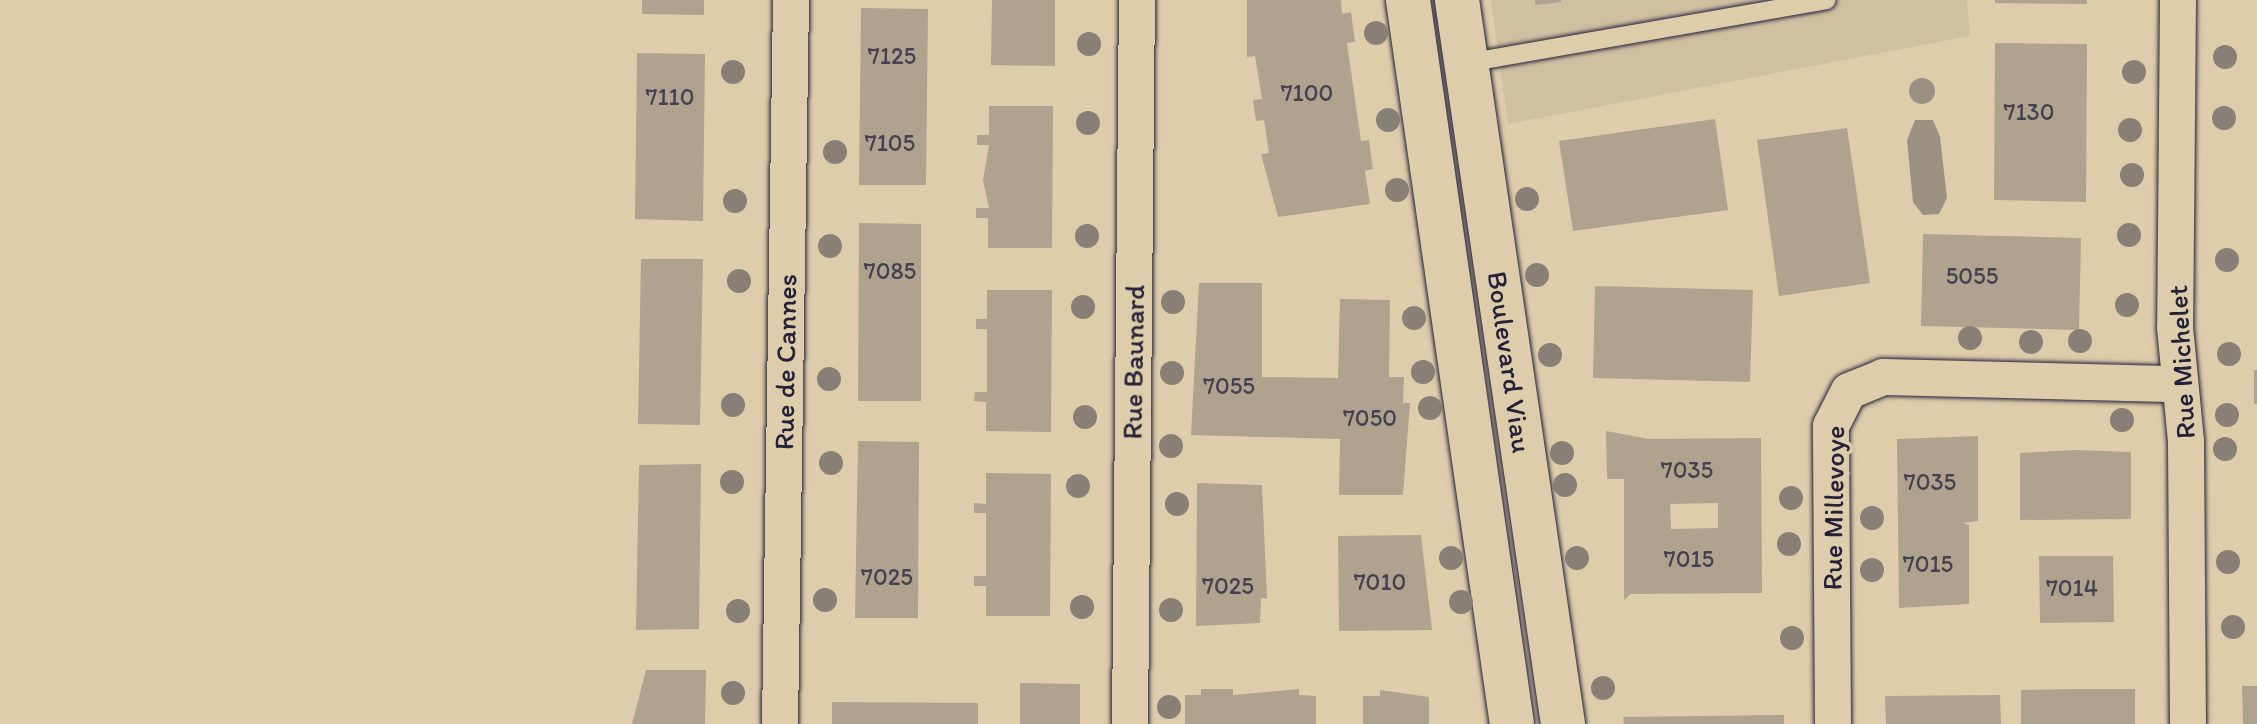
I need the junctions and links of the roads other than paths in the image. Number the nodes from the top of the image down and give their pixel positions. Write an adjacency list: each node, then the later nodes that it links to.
1 (791, 0): 9 (street, Rue de Cannes)
2 (1137, 0): 10 (street, Rue Baunard)
3 (1408, 0): 11 (main road, Boulevard Viau)
4 (1457, 0): 7 (main road, Boulevard Viau)
5 (1827, 0): 7 (lane)
6 (2178, 0): 8 (street, Rue Michelet)
7 (1466, 63): 12 (main road, Boulevard Viau)
8 (2180, 384): 13 (street, Rue Millevoye); 14 (street, Rue Michelet)
9 (780, 724)
10 (1130, 724)
11 (1512, 724)
12 (1563, 724)
13 (1833, 724)
14 (2188, 724)

